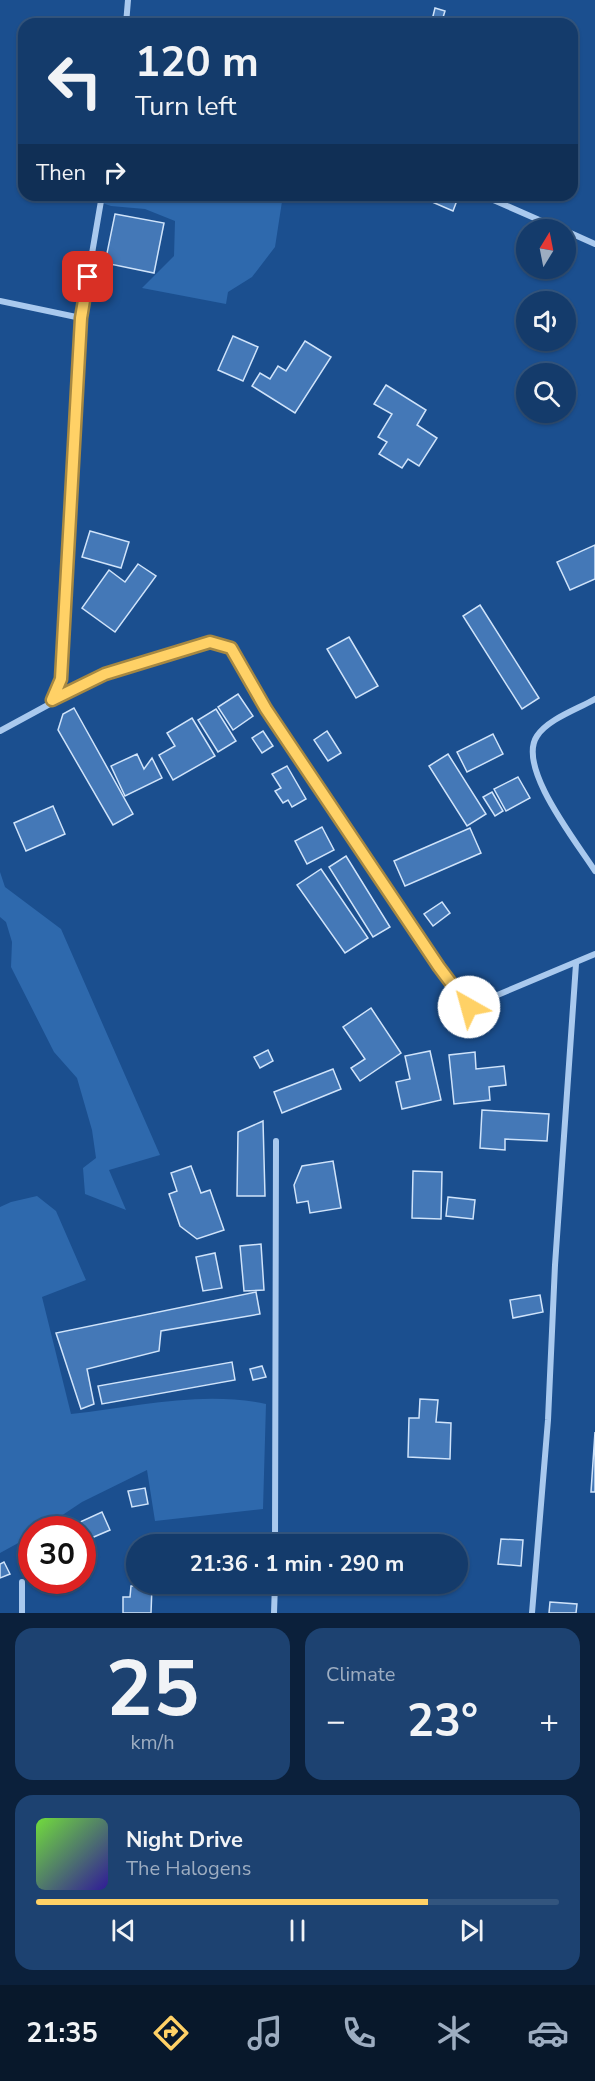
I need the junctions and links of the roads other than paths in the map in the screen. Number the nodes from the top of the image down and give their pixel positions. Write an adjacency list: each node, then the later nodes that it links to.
1 (128, 0): 2 (street)
2 (126, 18)
3 (101, 201): 9 (street)
4 (496, 201): 5 (street)
5 (538, 219)
6 (576, 235): 7 (street)
7 (595, 244)
8 (0, 301): 9 (street)
9 (81, 318): 11 (street)
10 (595, 699): 13 (street)
11 (52, 700): 12 (street); 15 (street)
12 (0, 731)
13 (595, 871)
14 (595, 954): 15 (street)
15 (576, 964): 22 (street)
16 (276, 1141): 17 (street)
17 (275, 1534)
18 (22, 1594): 20 (street)
19 (275, 1594): 21 (street)
20 (22, 1613)
21 (274, 1613)
22 (532, 1613)

